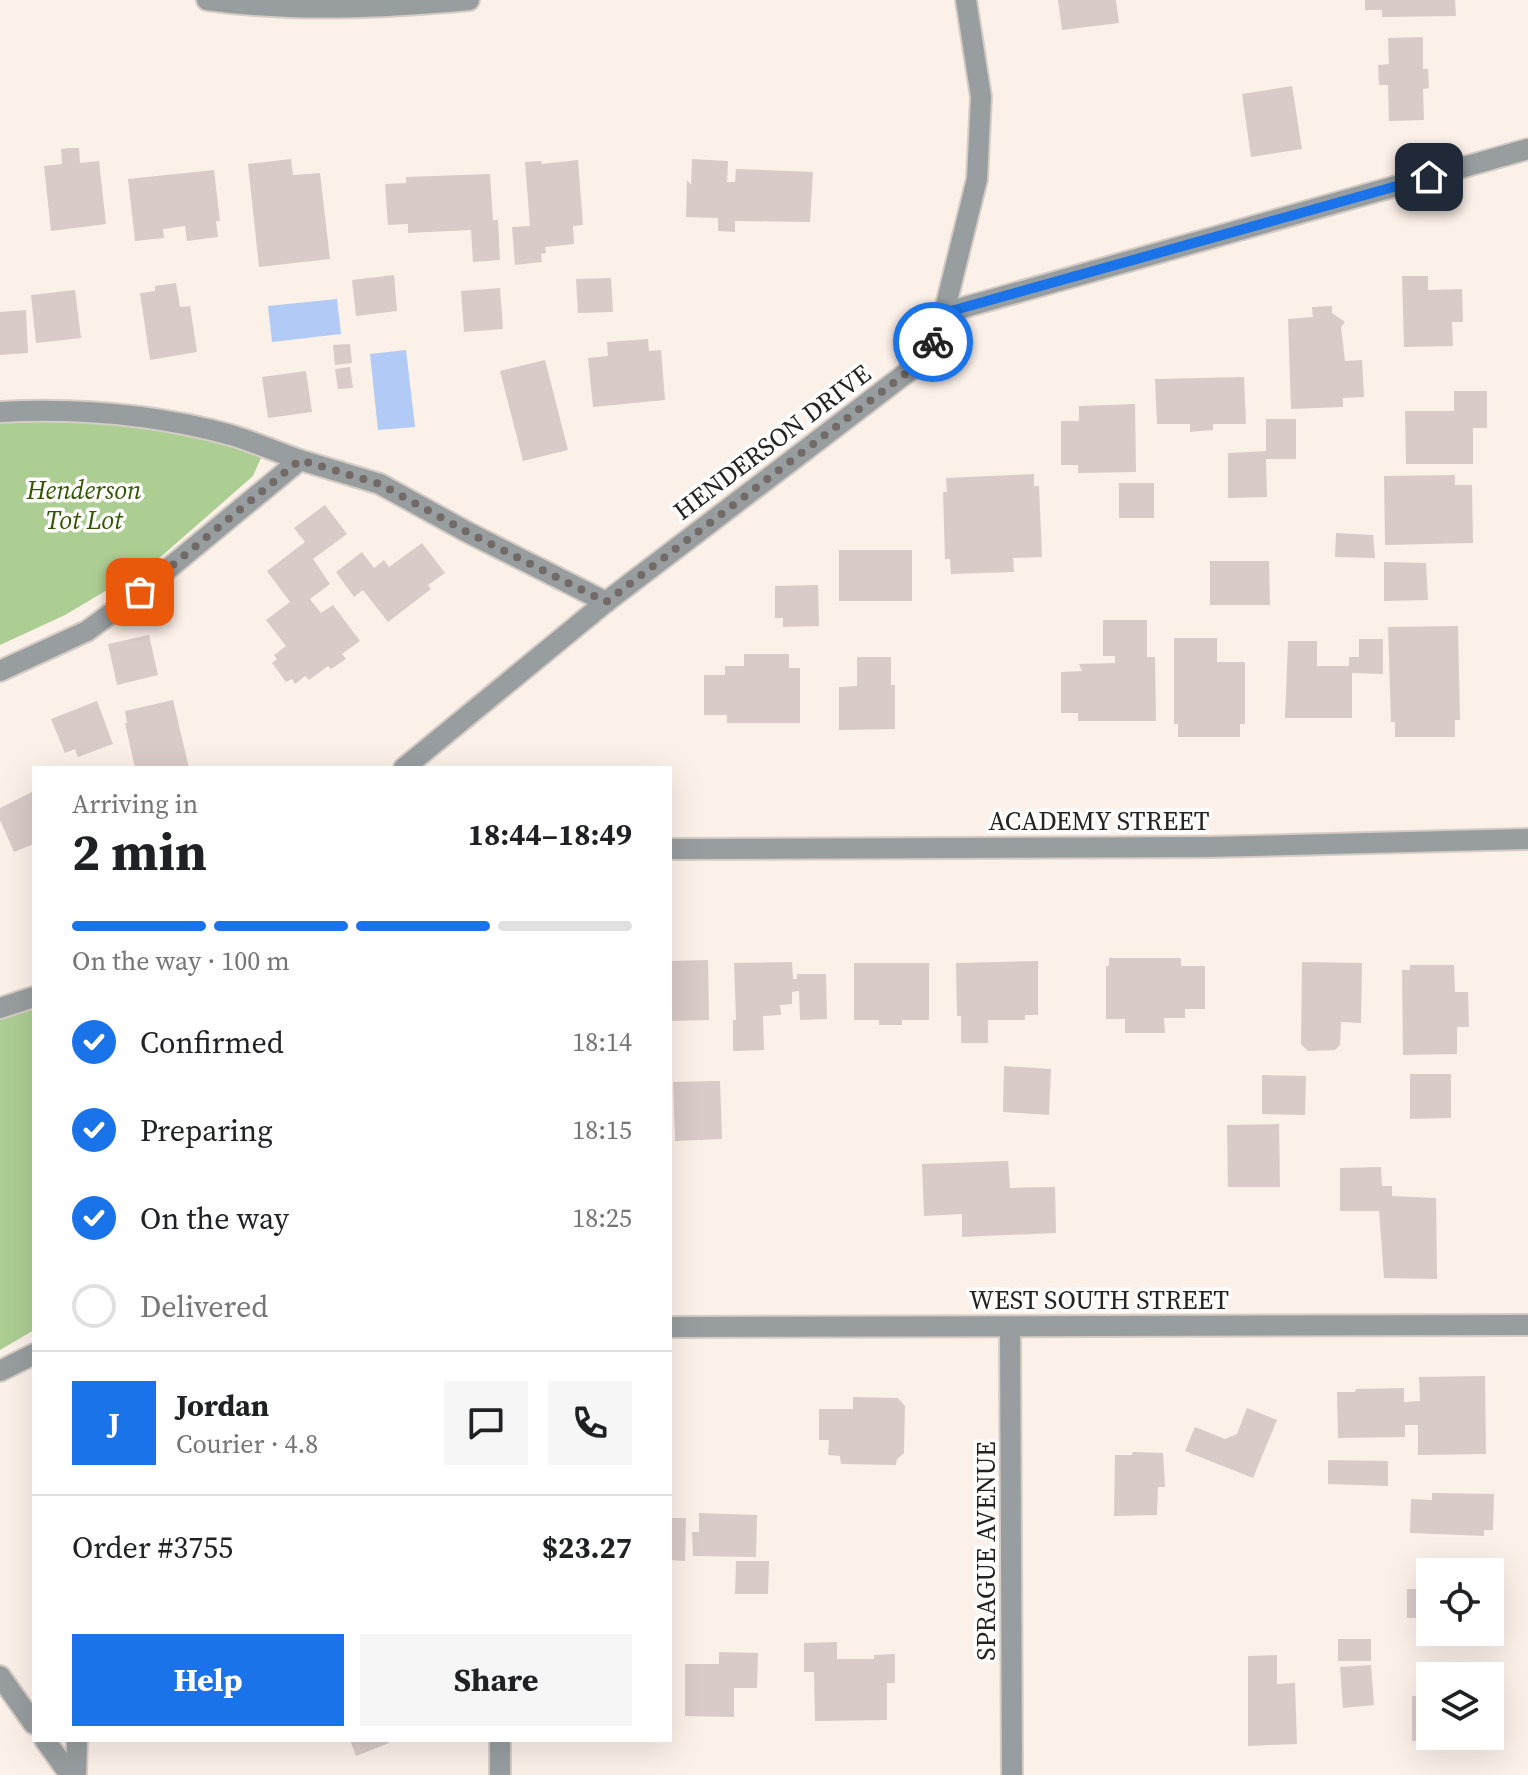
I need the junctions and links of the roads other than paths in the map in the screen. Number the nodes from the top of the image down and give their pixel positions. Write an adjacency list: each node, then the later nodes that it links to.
1 (207, 0): 4 (street)
2 (469, 0): 4 (street)
3 (966, 0): 6 (street, HENDERSON DRIVE)
4 (378, 4)
5 (1528, 149): 6 (street)
6 (944, 313): 9 (street, HENDERSON DRIVE)
7 (0, 412): 8 (street)
8 (300, 460): 9 (street); 10 (street)
9 (606, 602): 11 (street, HENDERSON DRIVE)
10 (0, 671)
11 (406, 766)
12 (1528, 839): 13 (street, ACADEMY STREET)
13 (672, 849)
14 (32, 998): 15 (street)
15 (0, 1008)
16 (1528, 1325): 18 (street, WEST SOUTH STREET)
17 (672, 1327): 18 (street, WEST SOUTH STREET)
18 (1010, 1327): 29 (street, SPRAGUE AVENUE)
19 (32, 1355): 20 (street)
20 (0, 1371)
21 (0, 1676): 22 (street)
22 (32, 1721)
23 (46, 1742): 26 (street)
24 (77, 1742): 27 (street)
25 (500, 1742): 28 (street)
26 (70, 1775)
27 (76, 1775)
28 (500, 1775)
29 (1012, 1775)

